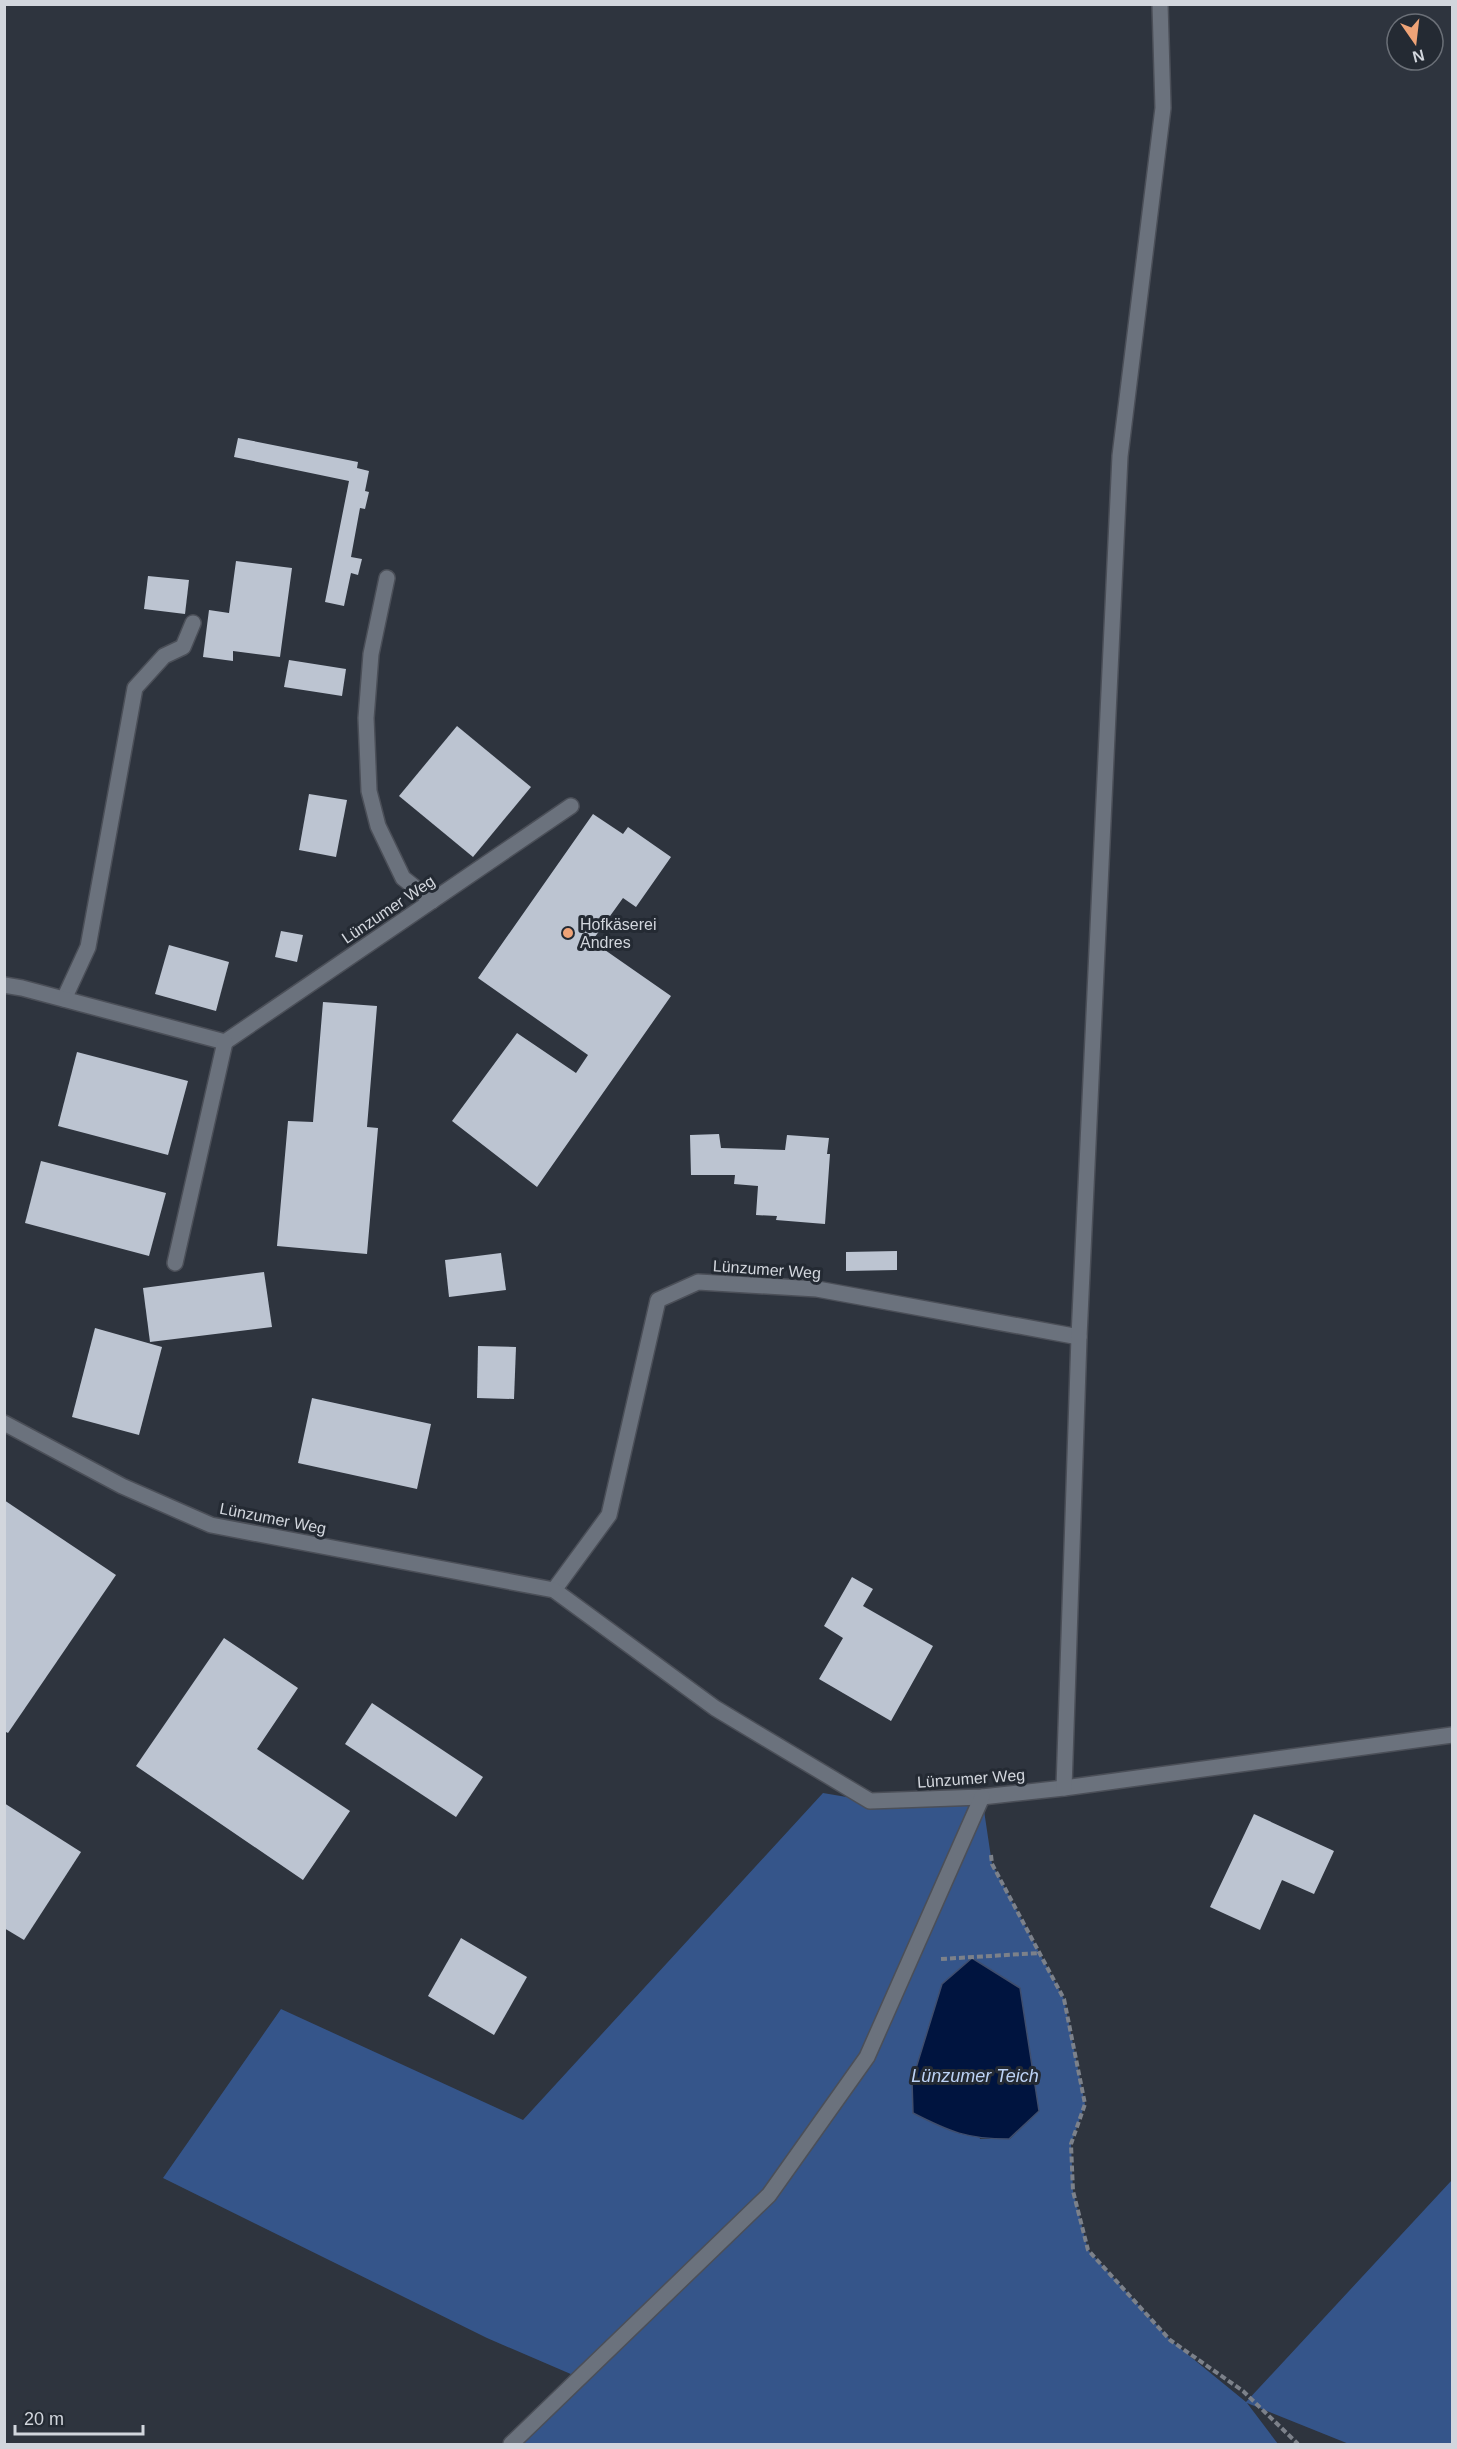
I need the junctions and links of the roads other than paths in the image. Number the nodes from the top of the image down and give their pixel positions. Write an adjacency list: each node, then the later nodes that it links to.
1 (1160, 4): 10 (street)
2 (387, 578): 5 (street)
3 (193, 623): 7 (street)
4 (571, 806): 5 (street, Lünzumer Weg)
5 (432, 901): 8 (street, Lünzumer Weg)
6 (4, 986): 7 (street)
7 (64, 999): 8 (street)
8 (225, 1042): 9 (street)
9 (175, 1263)
10 (1079, 1337): 12 (street, Lünzumer Weg); 14 (street)
11 (4, 1423): 12 (street, Lünzumer Weg)
12 (554, 1590): 15 (street, Lünzumer Weg)
13 (1452, 1735): 14 (street, Lünzumer Weg)
14 (1064, 1788): 15 (street, Lünzumer Weg)
15 (982, 1797): 16 (street)
16 (512, 2445)

